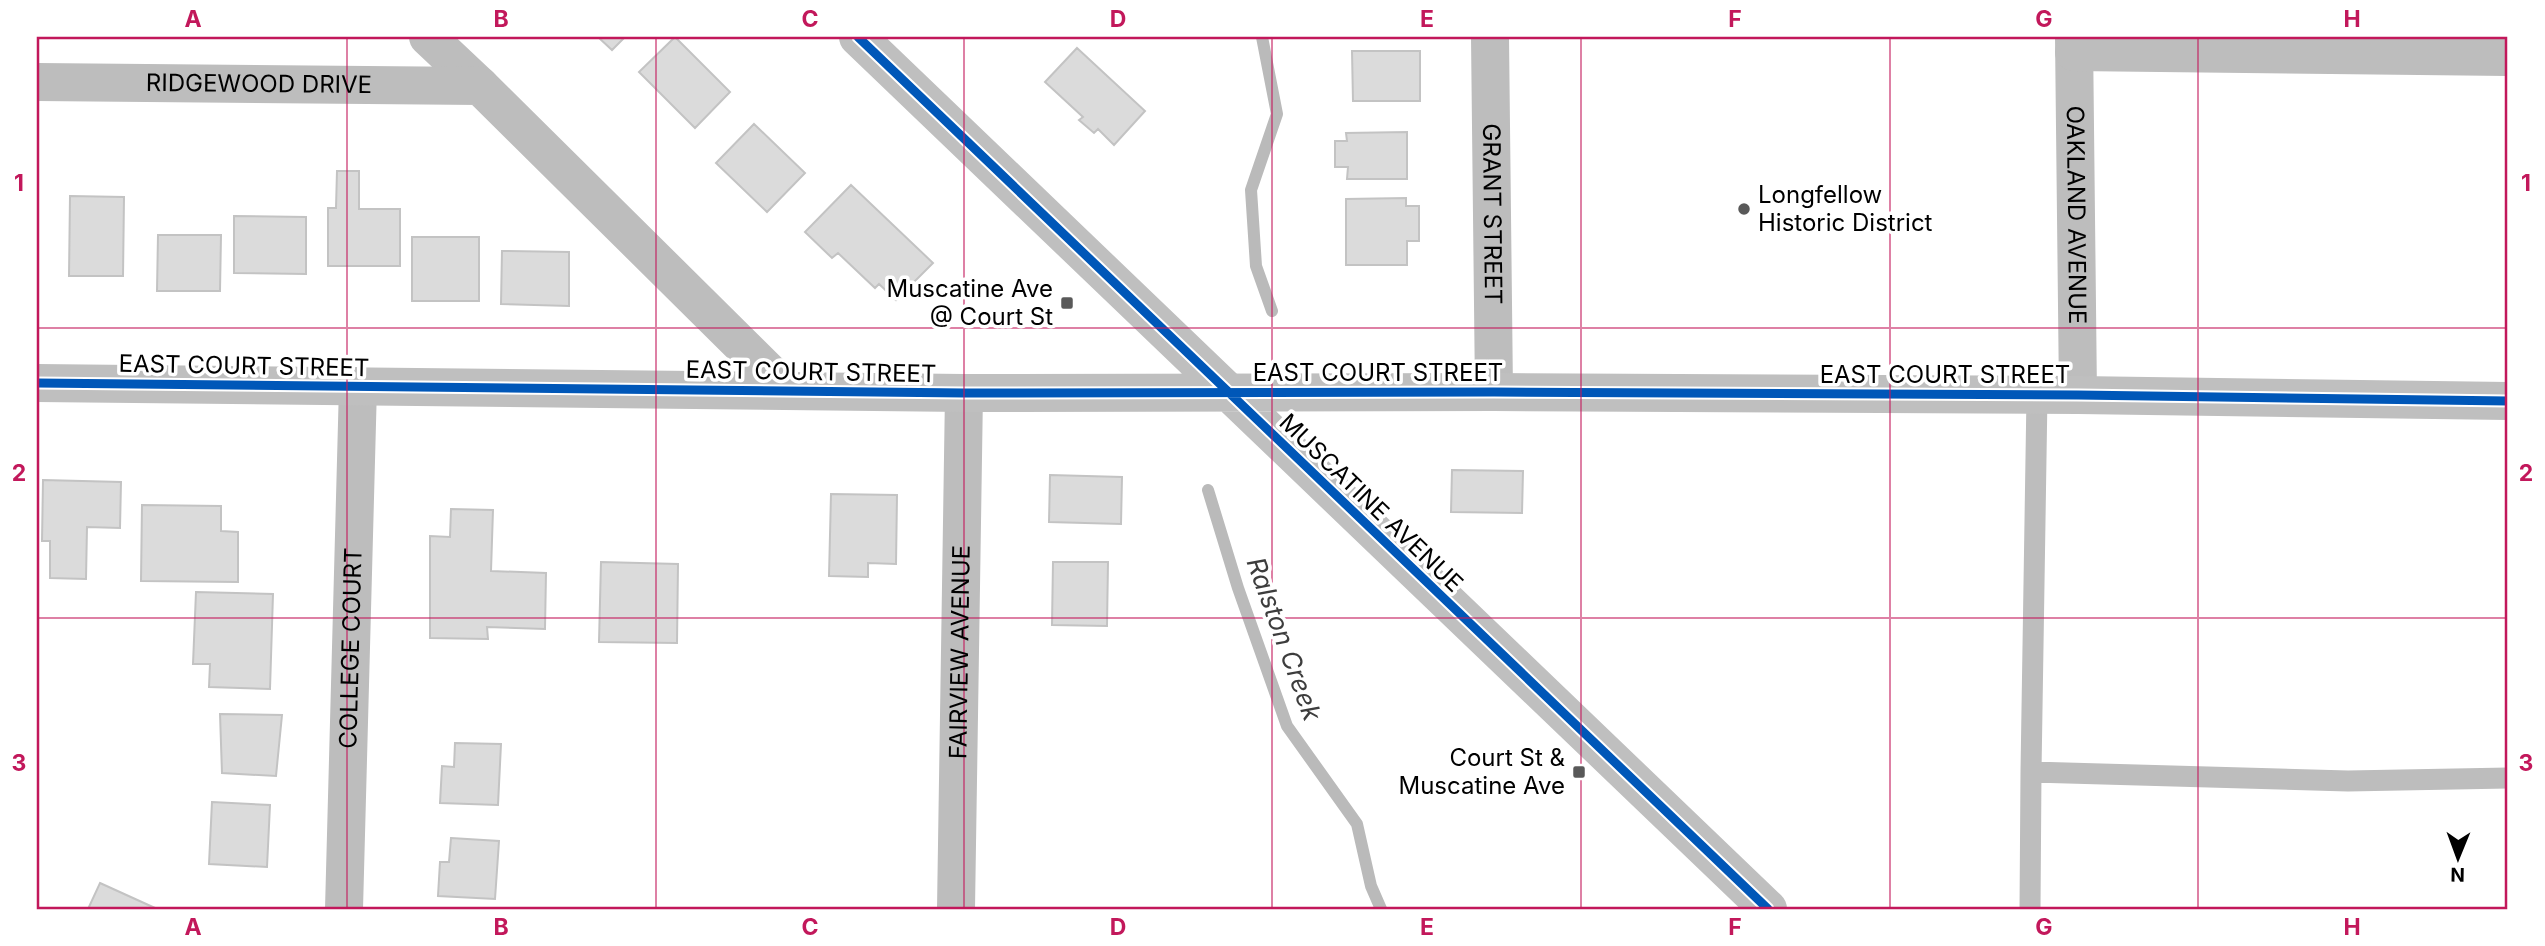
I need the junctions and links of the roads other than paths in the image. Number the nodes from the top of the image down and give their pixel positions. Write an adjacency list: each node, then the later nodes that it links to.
1 (428, 37): 8 (street)
2 (1490, 37): 13 (street, GRANT STREET)
3 (872, 43): 12 (street, MUSCATINE AVENUE)
4 (2074, 44): 5 (street); 16 (street, OAKLAND AVENUE)
5 (2386, 46): 6 (street)
6 (2508, 57)
7 (37, 82): 8 (street, RIDGEWOOD DRIVE)
8 (480, 86): 11 (street)
9 (37, 383): 10 (street, EAST COURT STREET)
10 (358, 386): 11 (street, EAST COURT STREET); 20 (street, COLLEGE COURT)
11 (788, 391): 14 (street, EAST COURT STREET)
12 (1227, 392): 13 (street, EAST COURT STREET); 14 (street, EAST COURT STREET); 22 (street, MUSCATINE AVENUE)
13 (1494, 392): 15 (street, EAST COURT STREET)
14 (964, 393): 21 (street, FAIRVIEW AVENUE)
15 (2037, 395): 16 (street, EAST COURT STREET); 18 (lane)
16 (2078, 395): 17 (street, EAST COURT STREET)
17 (2508, 401)
18 (2031, 772): 19 (lane); 23 (lane)
19 (2508, 778)
20 (344, 909)
21 (956, 909)
22 (1768, 909)
23 (2030, 909)

